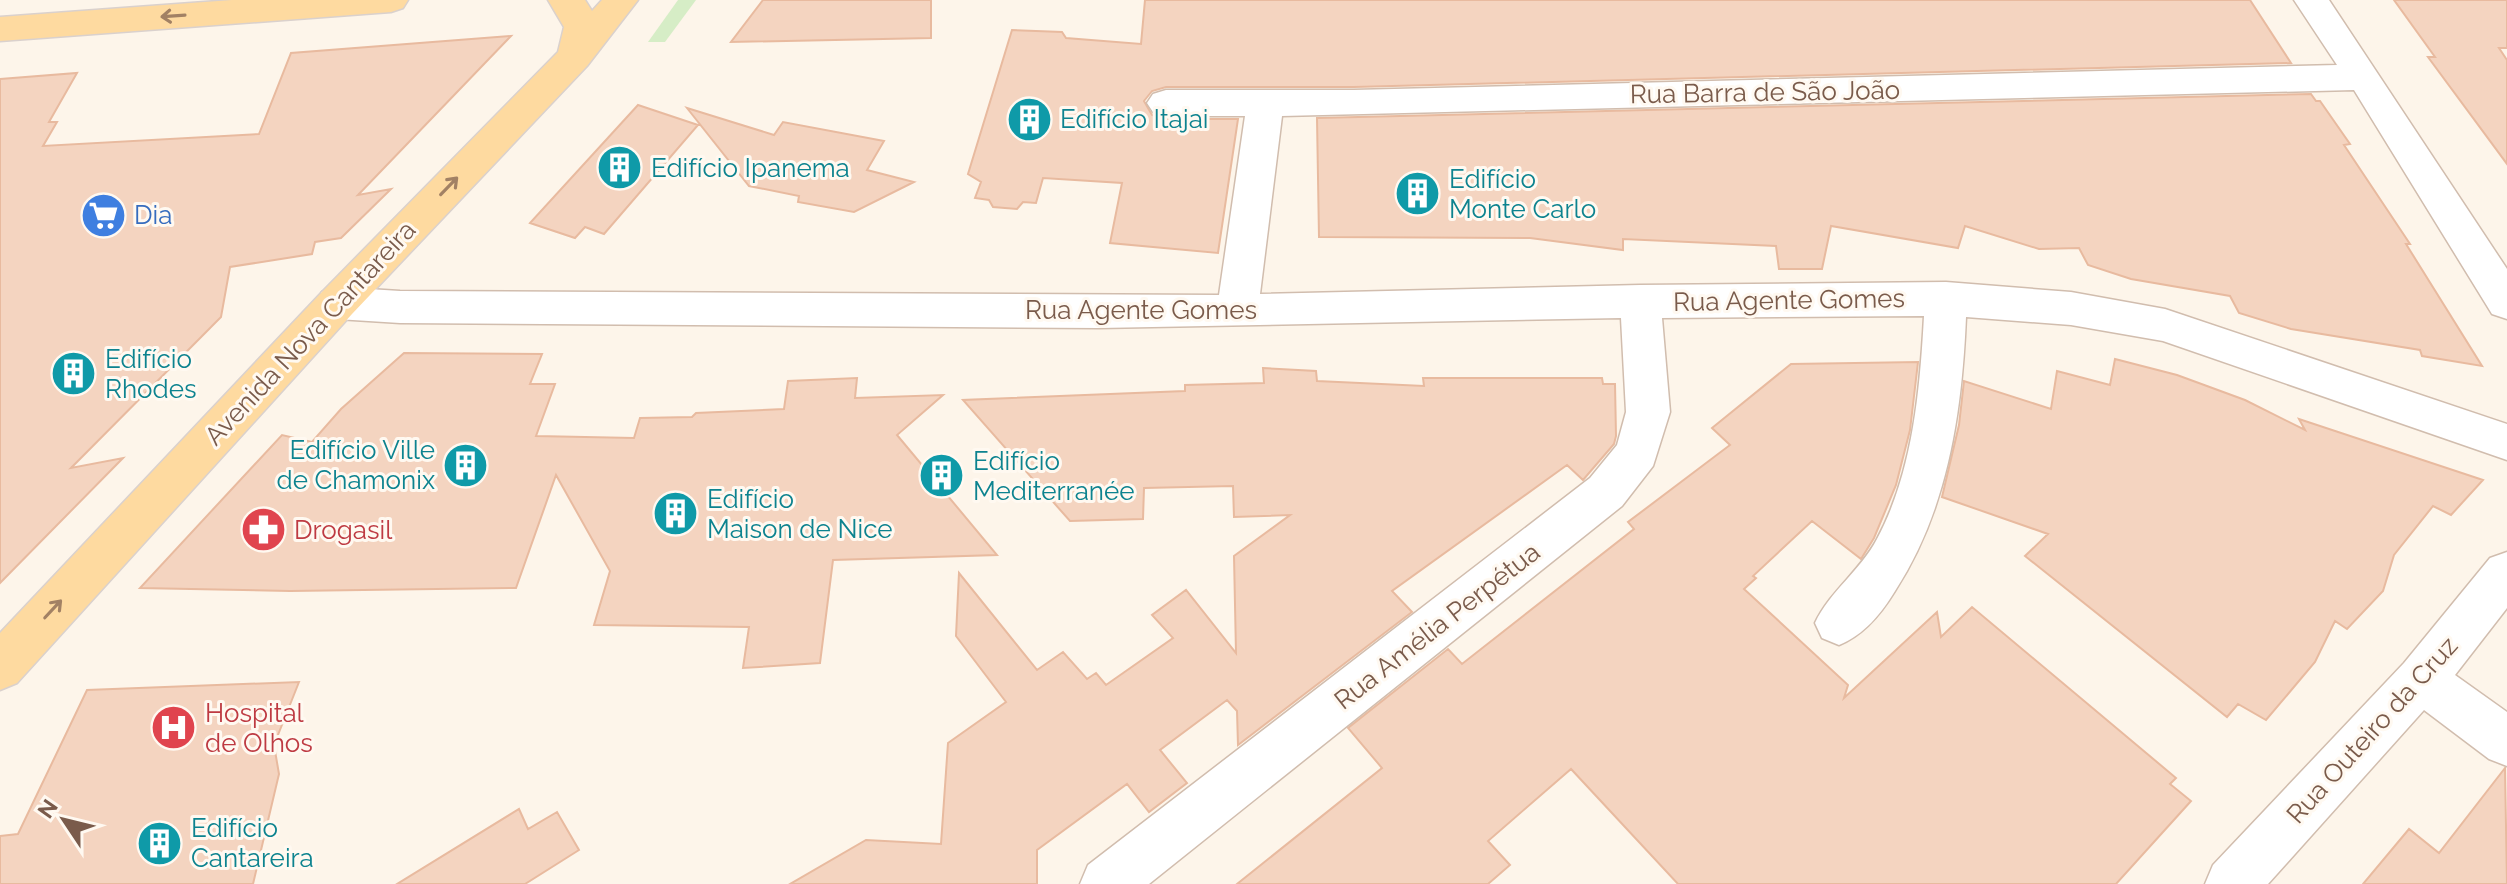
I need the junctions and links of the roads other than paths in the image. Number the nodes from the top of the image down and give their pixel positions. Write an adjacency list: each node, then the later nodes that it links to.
1 (391, 0): 5 (main road, one-way to 5)
2 (565, 0): 6 (main road)
3 (621, 0): 6 (main road, Avenida Nova Cantareira)
4 (2311, 0): 7 (street)
5 (0, 29)
6 (574, 57): 12 (main road, Avenida Nova Cantareira, one-way to 6)
7 (2364, 77): 9 (street, Rua Barra de São João); 13 (street)
8 (1166, 103): 9 (street, Rua Barra de São João)
9 (1265, 103): 14 (street)
10 (1946, 298): 11 (street, Rua Agente Gomes); 15 (street, Rua Agente Gomes); 17 (street)
11 (1640, 301): 14 (street, Rua Agente Gomes); 21 (street, Rua Amélia Perpétua)
12 (337, 303): 14 (street, Rua Agente Gomes); 18 (main road, Avenida Nova Cantareira, one-way to 12)
13 (2507, 303)
14 (1237, 311)
15 (2507, 442)
16 (2502, 588): 19 (street, Rua Outeiro da Cruz)
17 (1839, 623)
18 (0, 667)
19 (2421, 679): 20 (street); 22 (street, Rua Outeiro da Cruz)
20 (2507, 742)
21 (1107, 884)
22 (2232, 884)

